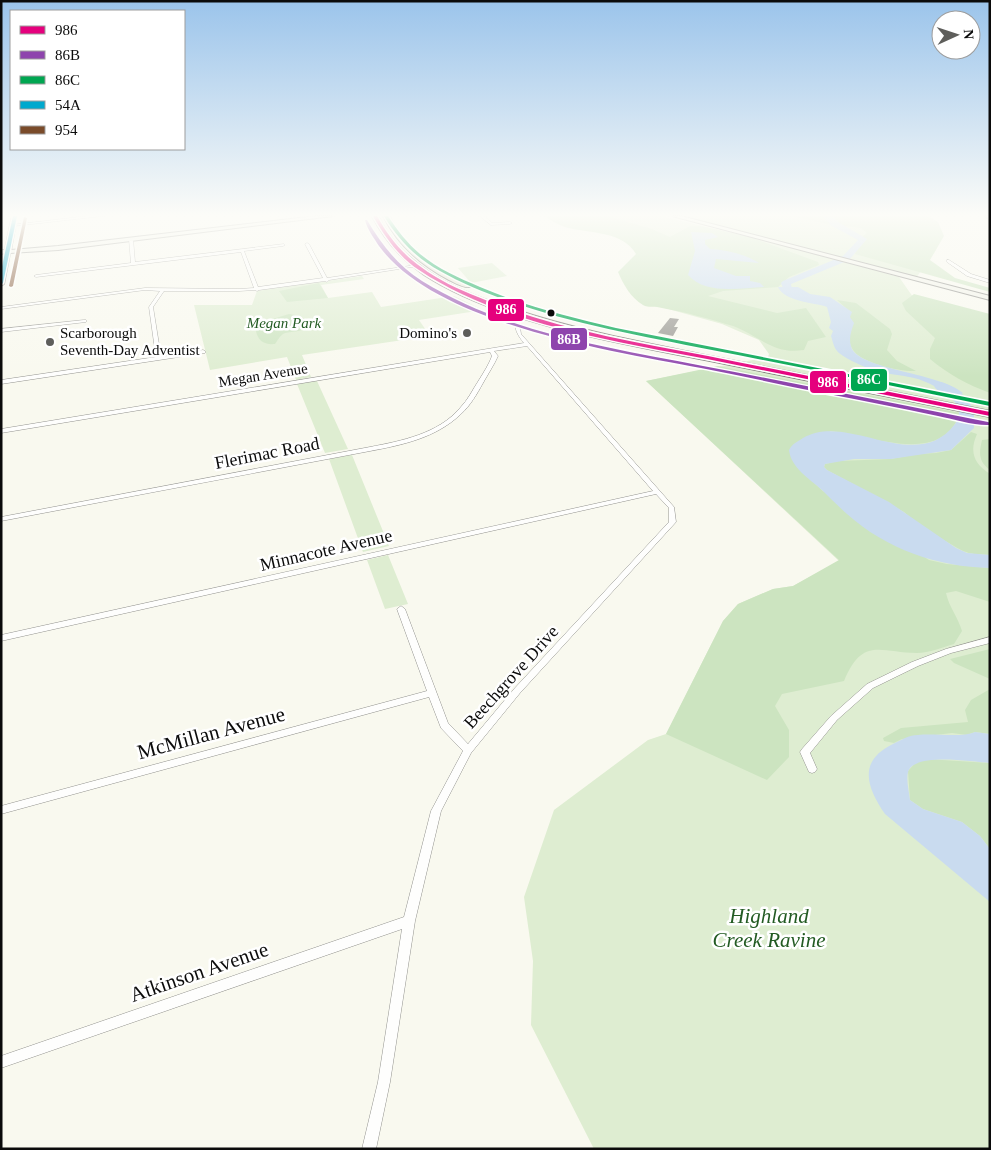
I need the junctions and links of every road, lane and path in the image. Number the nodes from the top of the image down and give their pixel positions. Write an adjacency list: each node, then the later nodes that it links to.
1 (2, 270): 13 (street)
2 (87, 270): 10 (street)
3 (249, 270): 15 (street)
4 (321, 270): 11 (street)
5 (393, 270): 11 (street)
6 (423, 270): 18 (main road)
7 (438, 270): 18 (main road)
8 (879, 270): 16 (street)
9 (962, 270): 12 (street)
10 (36, 276)
11 (327, 280): 15 (street)
12 (990, 282)
13 (1, 284)
14 (163, 289): 15 (street); 17 (street); 26 (street)
15 (257, 290)
16 (990, 298)
17 (1, 308)
18 (521, 310): 23 (street, Beechgrove Drive); 27 (main road)
19 (70, 314): 21 (street)
20 (84, 321): 21 (street)
21 (69, 322): 22 (street)
22 (1, 331)
23 (528, 344): 24 (street, Megan Avenue); 32 (street, Beechgrove Drive)
24 (491, 350): 31 (street, Megan Avenue); 33 (street, Flerimac Road)
25 (203, 352): 26 (street)
26 (159, 358): 28 (street)
27 (798, 373): 29 (main road); 30 (main road)
28 (1, 382)
29 (990, 406)
30 (990, 414)
31 (1, 430)
32 (658, 492): 35 (street, Minnacote Avenue); 38 (street, Beechgrove Drive)
33 (1, 519)
34 (401, 609): 37 (street)
35 (1, 638)
36 (990, 640): 39 (street)
37 (431, 692): 38 (street); 40 (street, McMillan Avenue)
38 (468, 750): 41 (street, Beechgrove Drive)
39 (812, 769)
40 (1, 810)
41 (409, 921): 42 (street, Atkinson Avenue); 43 (street, Beechgrove Drive)
42 (1, 1062)
43 (369, 1149)

